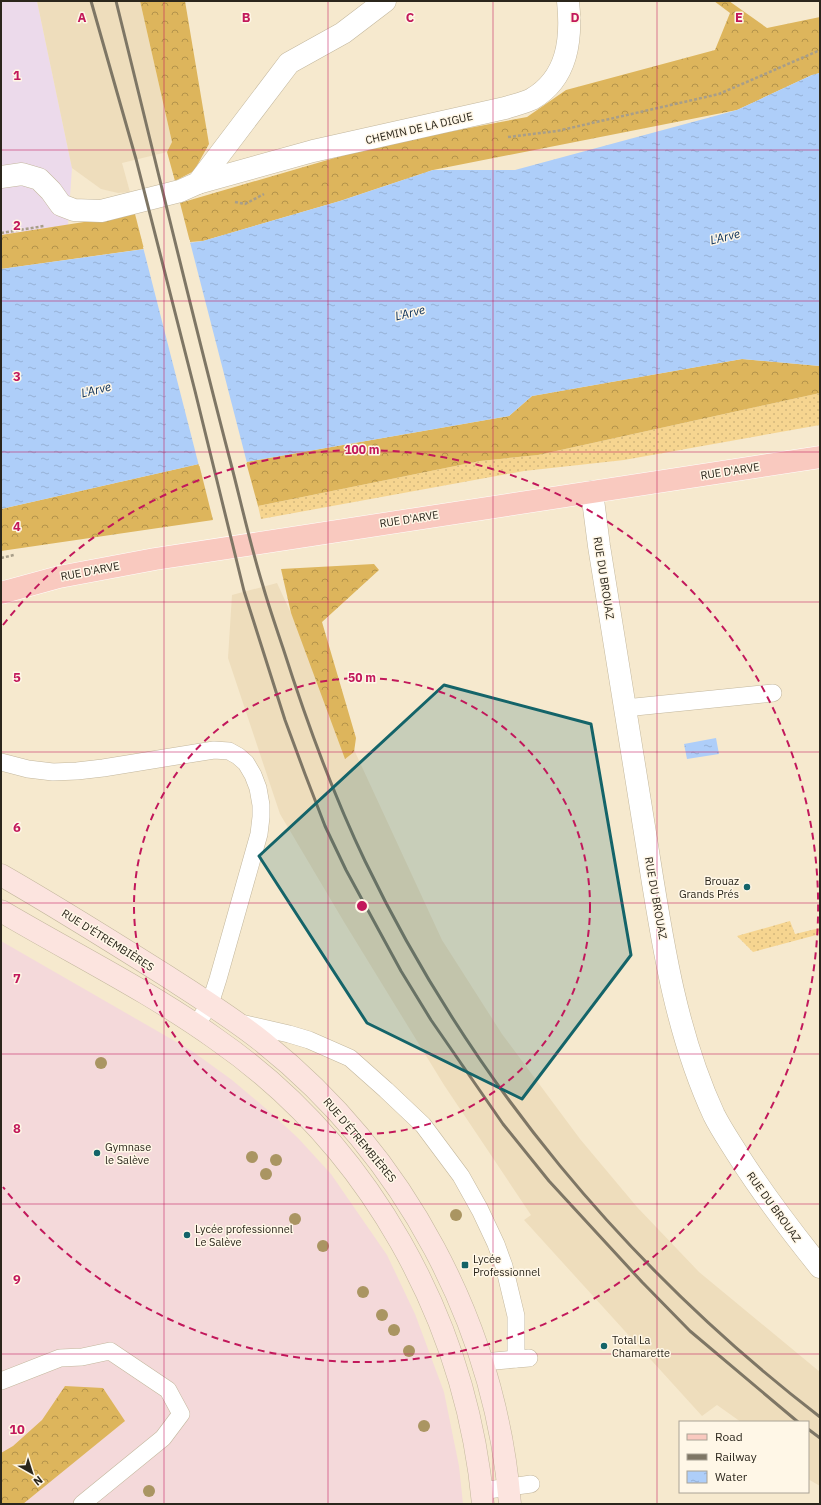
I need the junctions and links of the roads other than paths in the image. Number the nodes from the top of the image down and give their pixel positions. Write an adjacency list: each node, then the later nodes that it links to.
1 (385, 1): 4 (street, CHEMIN DE LA DIGUE)
2 (568, 1): 4 (street, CHEMIN DE LA DIGUE)
3 (1, 177): 4 (street, CHEMIN DE LA DIGUE)
4 (198, 183)
5 (820, 457): 6 (main road, RUE D'ARVE)
6 (592, 492): 7 (main road, RUE D'ARVE); 9 (street, RUE DU BROUAZ)
7 (4, 591)
8 (773, 693): 9 (lane)
9 (625, 708): 16 (street, RUE DU BROUAZ)
10 (1, 762): 13 (lane)
11 (1, 875): 13 (main road, RUE D'ÉTREMBIÈRES)
12 (1, 911): 15 (main road)
13 (210, 1004): 14 (main road, RUE D'ÉTREMBIÈRES); 15 (lane)
14 (236, 1022): 17 (main road, RUE D'ÉTREMBIÈRES); 17 (lane)
15 (196, 1025): 21 (main road)
16 (820, 1267)
17 (483, 1362): 20 (main road, RUE D'ÉTREMBIÈRES)
18 (1, 1381): 22 (lane)
19 (531, 1484): 20 (lane)
20 (510, 1496): 21 (lane)
21 (482, 1497)
22 (82, 1504)

